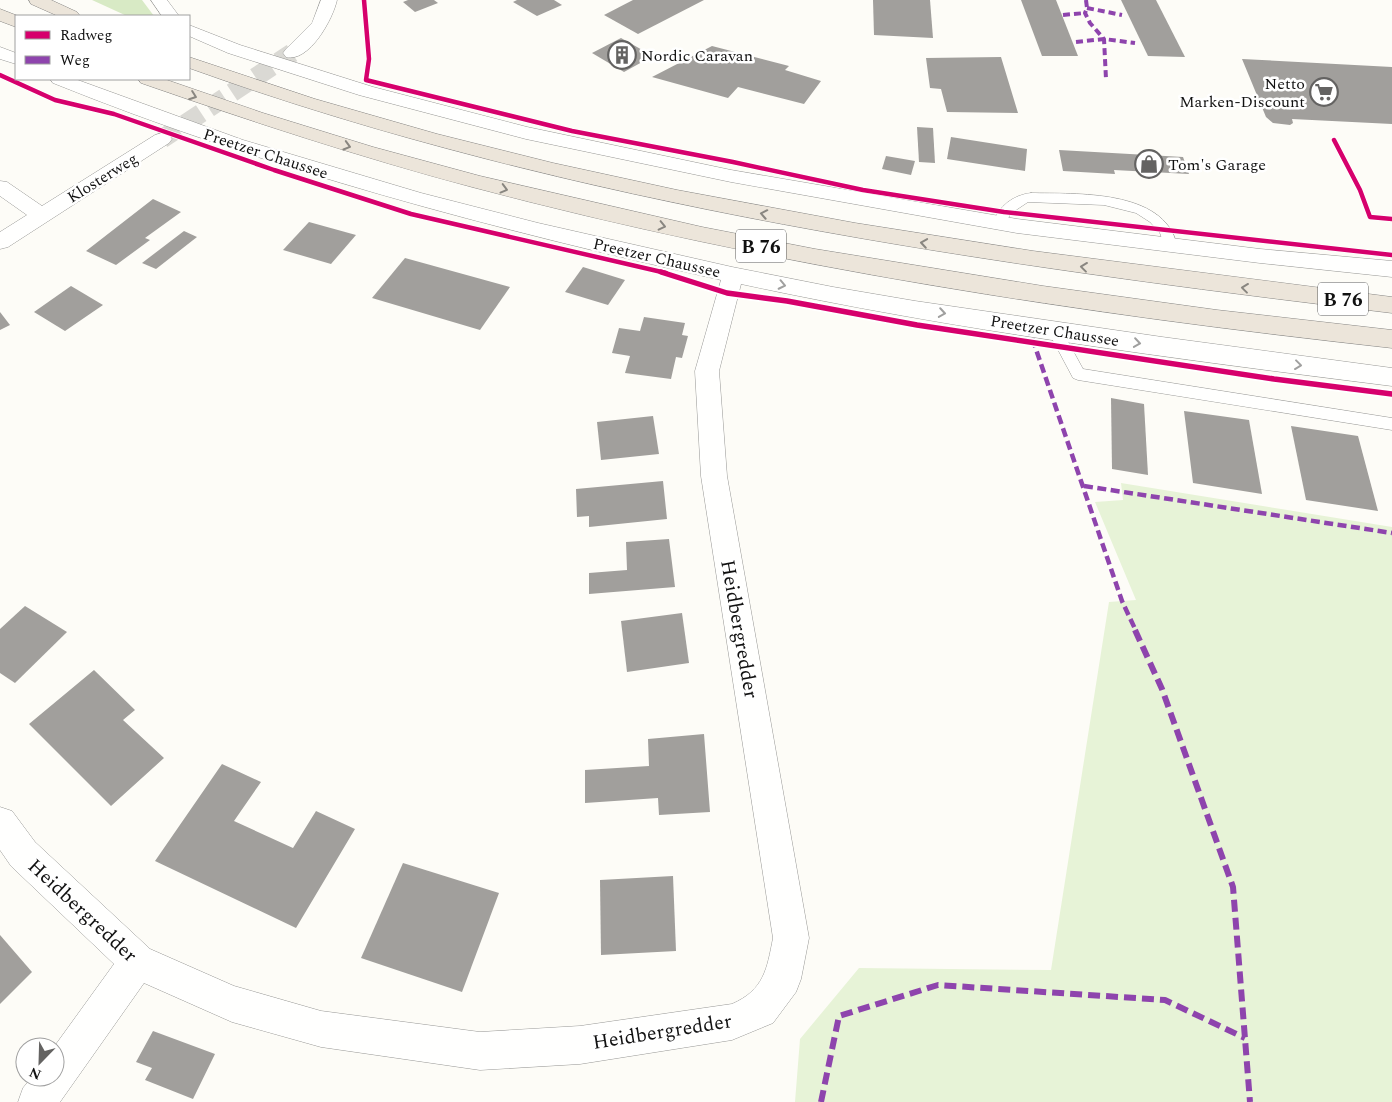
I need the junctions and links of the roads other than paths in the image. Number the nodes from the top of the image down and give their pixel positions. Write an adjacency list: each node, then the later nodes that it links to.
1 (37, 0): 5 (highway)
2 (159, 0): 6 (street)
3 (329, 0): 10 (street)
4 (0, 14): 7 (highway)
5 (69, 15)
6 (169, 15)
7 (15, 22)
8 (190, 30): 18 (street)
9 (0, 52): 11 (street)
10 (292, 53)
11 (15, 59)
12 (190, 62): 23 (highway, B 76, one-way to 12)
13 (62, 80): 22 (street, Preetzer Chaussee)
14 (150, 80): 25 (highway, Preetzer Chaussee / B 76, one-way to 25)
15 (162, 139): 17 (street, Klosterweg)
16 (0, 186): 17 (street)
17 (42, 215): 19 (street, Klosterweg)
18 (1000, 224): 20 (street); 20 (lane)
19 (0, 242)
20 (1170, 245): 21 (street)
21 (1392, 269)
22 (734, 274): 24 (street, Preetzer Chaussee, one-way to 24); 29 (street, Heidbergredder)
23 (1392, 305)
24 (1055, 331): 26 (street, Preetzer Chaussee, one-way to 26); 27 (lane)
25 (1392, 339)
26 (1392, 377)
27 (1392, 424)
28 (0, 823): 29 (street, Heidbergredder)
29 (137, 962): 30 (street)
30 (65, 1063)
31 (48, 1087): 32 (street)
32 (37, 1102)

